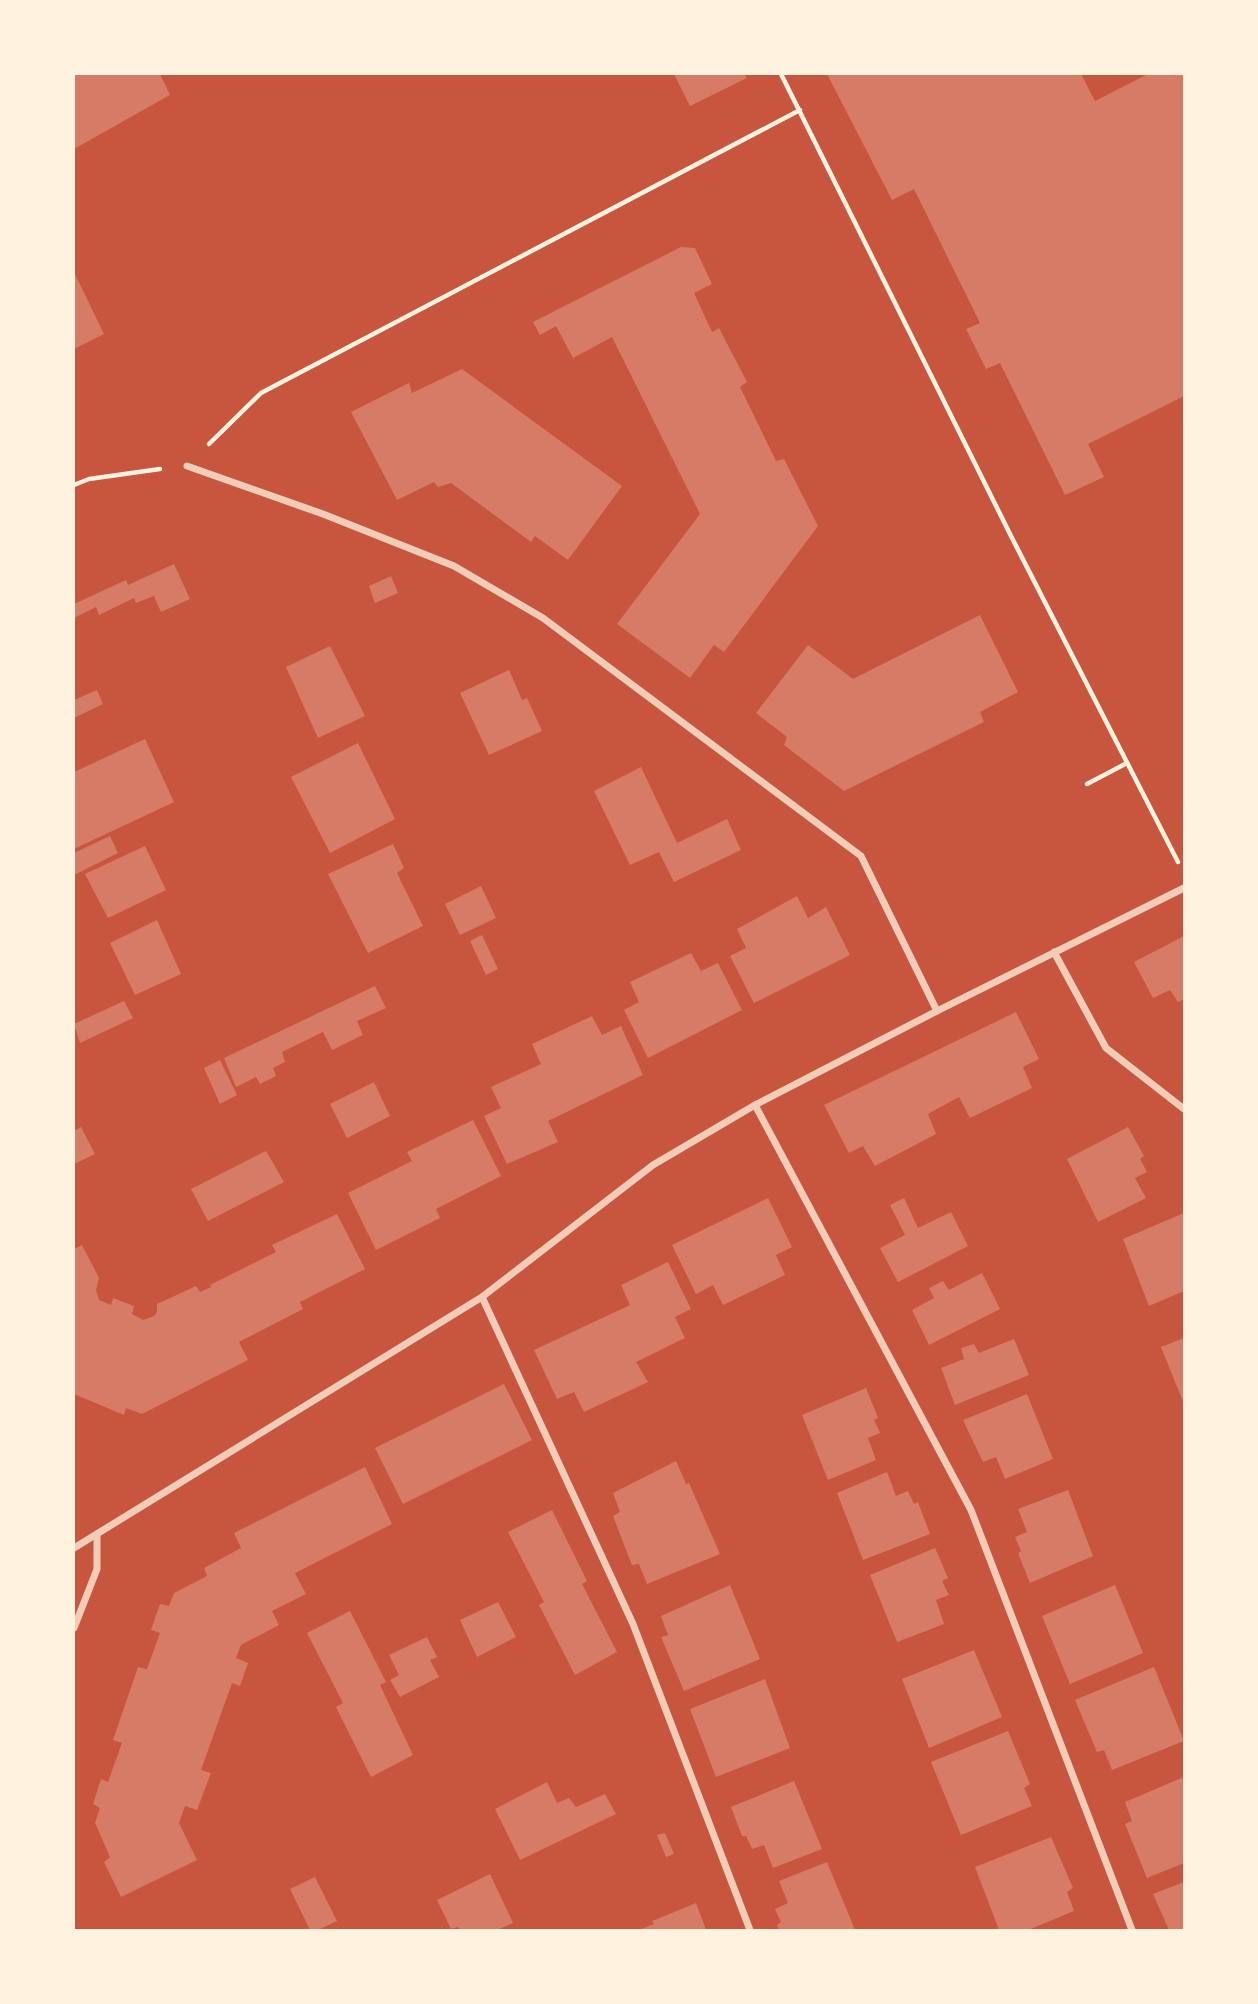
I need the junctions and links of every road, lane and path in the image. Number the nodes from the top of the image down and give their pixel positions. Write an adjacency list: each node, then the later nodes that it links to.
1 (781, 74): 2 (path)
2 (800, 110): 3 (path); 5 (path)
3 (187, 466): 4 (path); 10 (street)
4 (74, 485)
5 (1127, 763): 6 (path); 7 (path)
6 (1087, 784)
7 (1179, 864)
8 (1185, 888): 9 (street)
9 (1054, 952): 10 (street); 12 (street)
10 (937, 1011): 11 (street)
11 (755, 1105): 13 (street); 18 (street)
12 (1185, 1109)
13 (482, 1297): 14 (street); 17 (street)
14 (97, 1534): 15 (street); 16 (street)
15 (74, 1548)
16 (74, 1628)
17 (750, 1930)
18 (1132, 1930)

